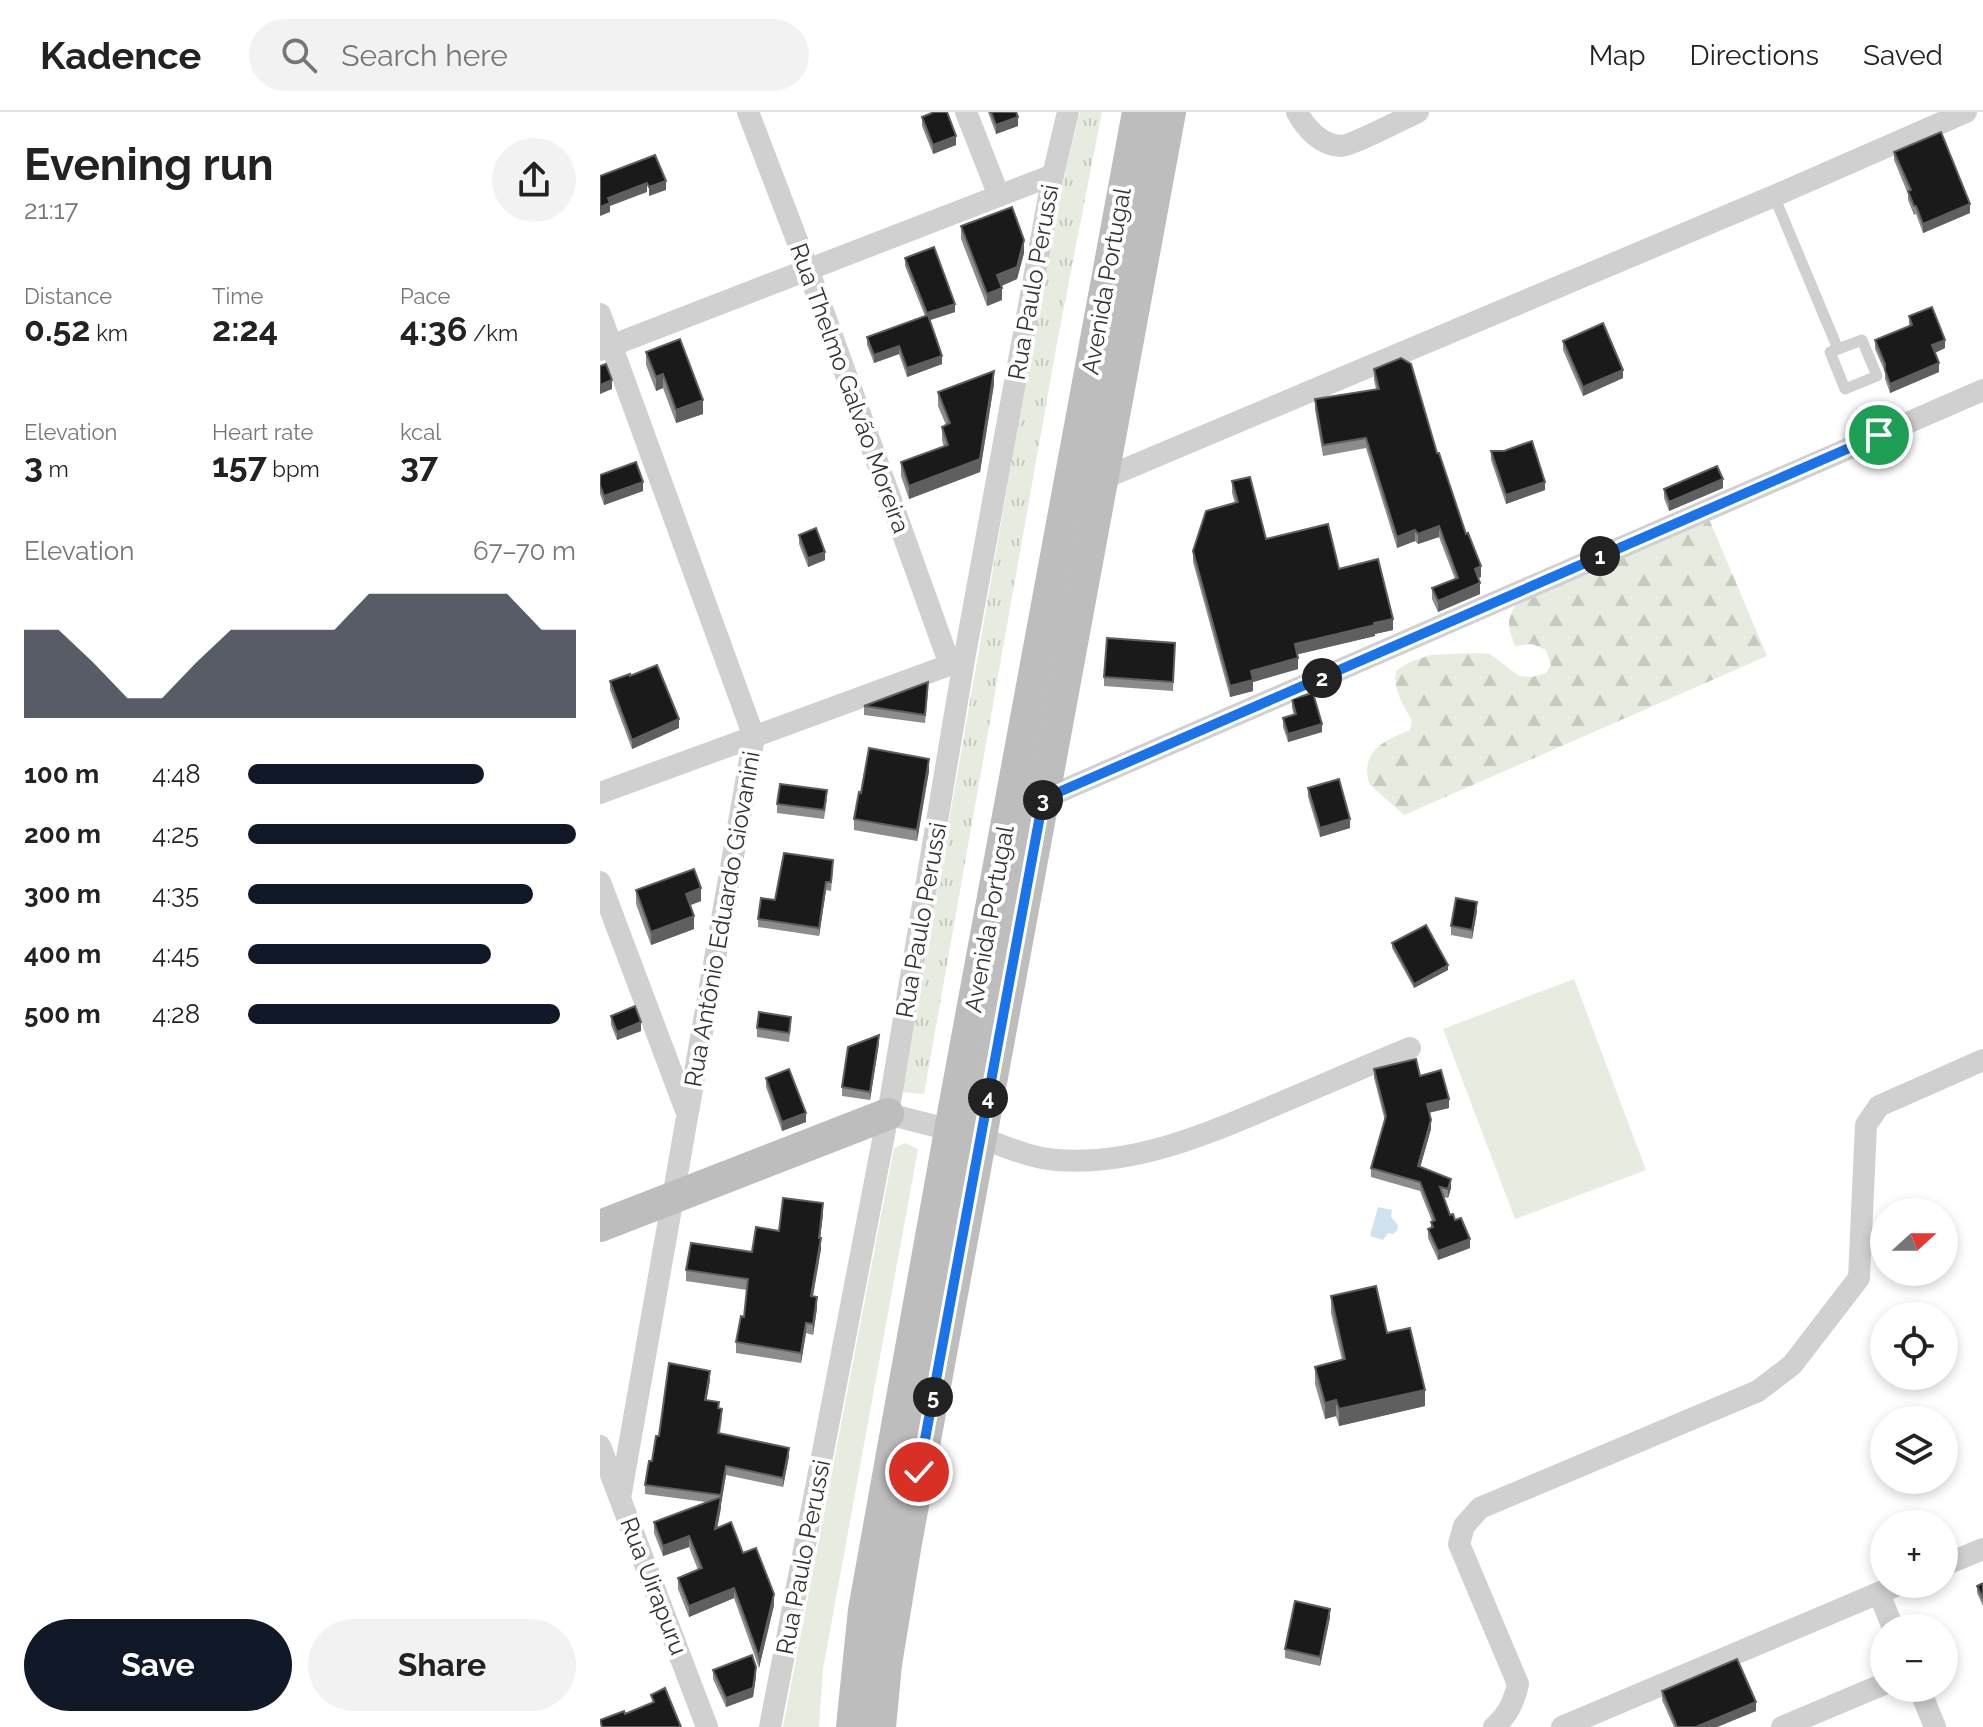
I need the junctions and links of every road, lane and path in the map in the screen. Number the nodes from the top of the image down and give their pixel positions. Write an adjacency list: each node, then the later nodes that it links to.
1 (748, 112): 12 (street, Rua Thelmo Galvão Moreira)
2 (966, 112): 10 (street)
3 (1068, 112): 9 (street, Rua Paulo Perussi)
4 (1138, 112): 27 (main road, Avenida Portugal)
5 (1170, 112): 17 (main road)
6 (1297, 112): 7 (street)
7 (1418, 112)
8 (1966, 112): 11 (street)
9 (1053, 175): 10 (street); 18 (street, Rua Paulo Perussi)
10 (999, 196): 12 (street)
11 (1774, 196): 15 (lane); 17 (street)
12 (808, 269): 14 (street); 18 (street, Rua Thelmo Galvão Moreira)
13 (600, 314): 14 (street, Rua Antônio Eduardo Giovanini)
14 (606, 347): 19 (street, Rua Antônio Eduardo Giovanini)
15 (1838, 349): 15 (lane)
16 (1983, 390): 21 (street)
17 (1102, 479): 21 (main road)
18 (957, 663): 19 (street); 26 (street, Rua Paulo Perussi)
19 (754, 737): 20 (street); 25 (street, Rua Antônio Eduardo Giovanini)
20 (600, 793)
21 (1043, 799): 28 (main road)
22 (600, 882): 25 (street)
23 (1410, 1048): 28 (street)
24 (1983, 1060): 44 (street)
25 (687, 1113): 29 (street, Rua Antônio Eduardo Giovanini)
26 (888, 1114): 27 (street); 29 (main road); 41 (street, Rua Paulo Perussi)
27 (951, 1128): 32 (main road, Avenida Portugal)
28 (981, 1138): 32 (main road)
29 (671, 1198): 30 (main road); 33 (street, Rua Antônio Eduardo Giovanini)
30 (600, 1226)
31 (600, 1446): 33 (street, Rua Uirapuru)
32 (904, 1469): 34 (main road, Avenida Portugal)
33 (620, 1498): 40 (street, Rua Uirapuru)
34 (892, 1540): 42 (main road, Avenida Portugal); 43 (main road)
35 (1983, 1549): 36 (street)
36 (1958, 1559)
37 (1870, 1596): 45 (street)
38 (1870, 1690): 46 (street)
39 (1925, 1702): 47 (street)
40 (707, 1727)
41 (770, 1727)
42 (852, 1727)
43 (880, 1727)
44 (1494, 1727)
45 (1562, 1727)
46 (1782, 1727)
47 (1935, 1727)

